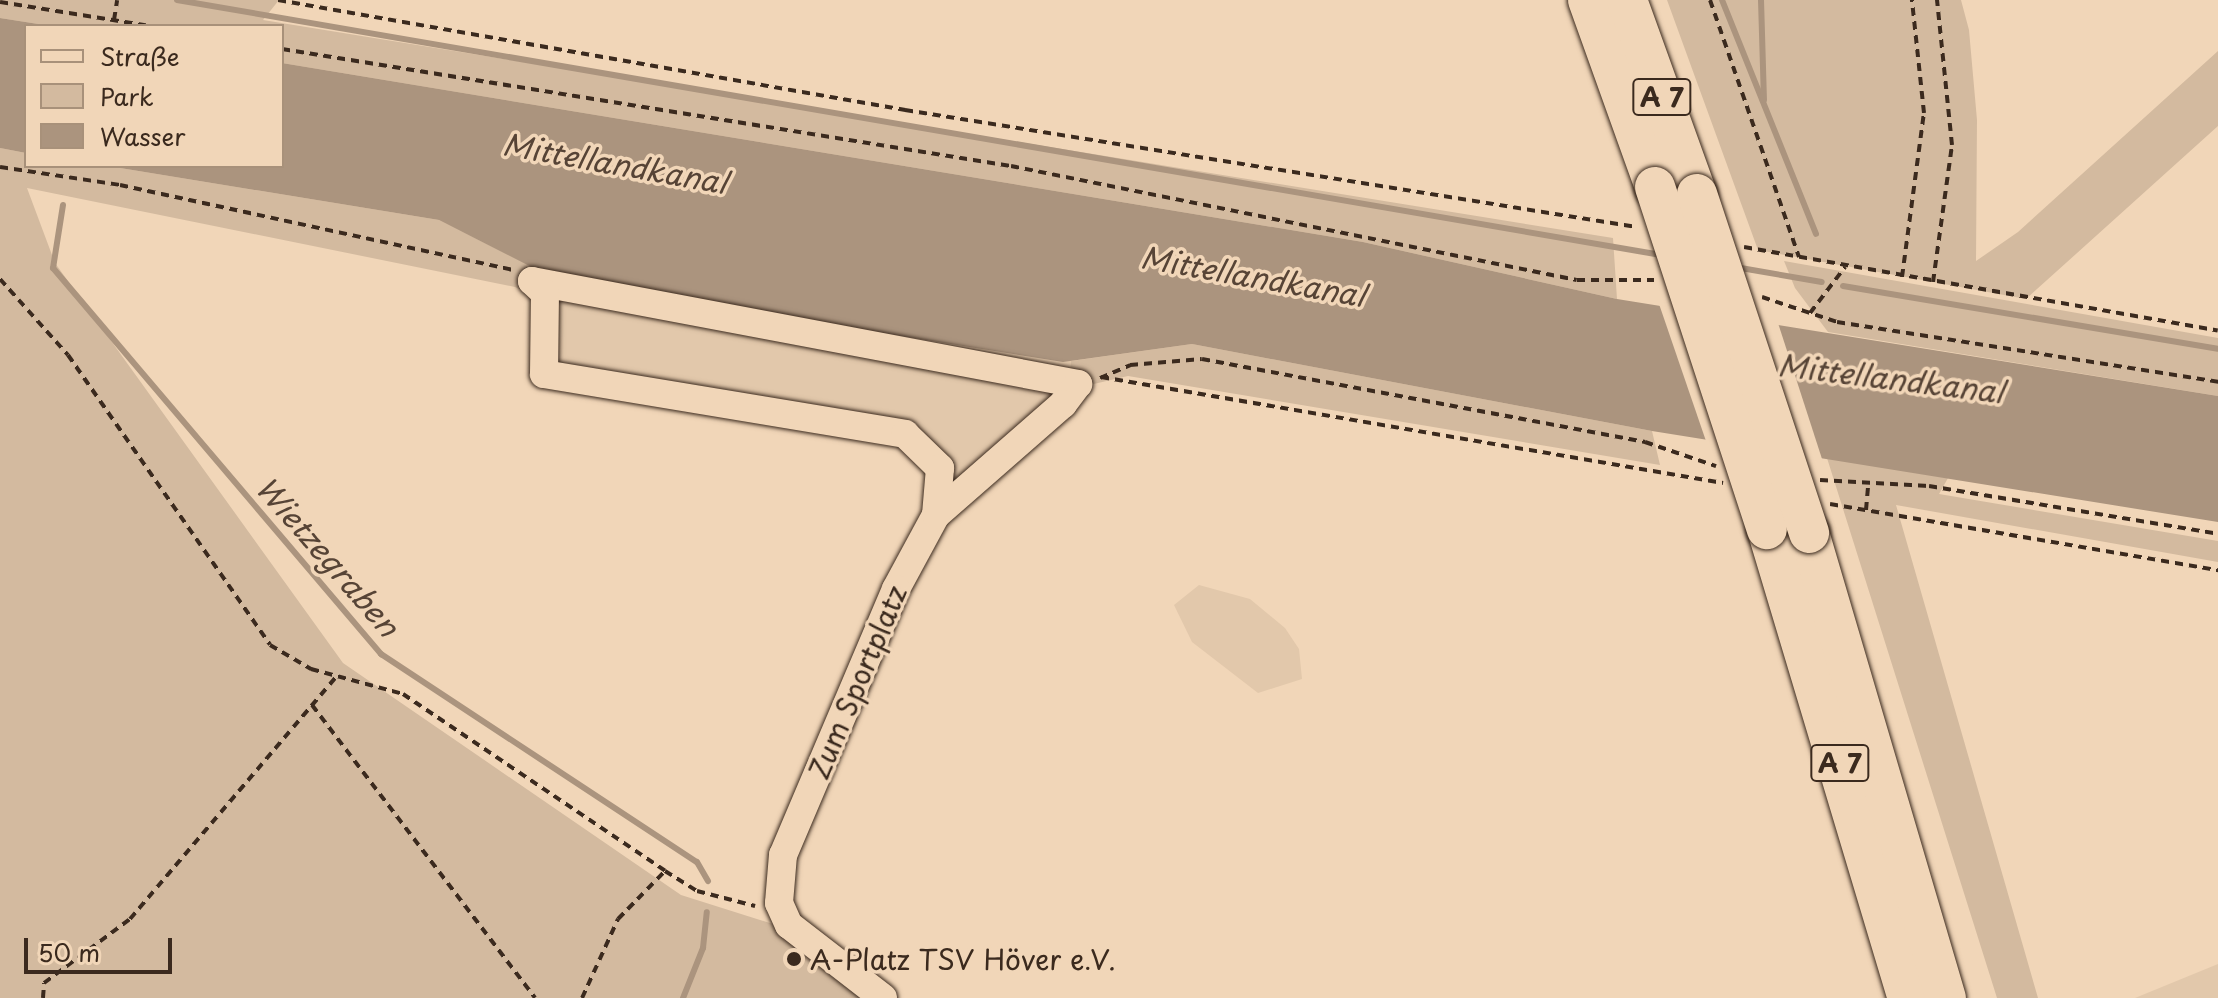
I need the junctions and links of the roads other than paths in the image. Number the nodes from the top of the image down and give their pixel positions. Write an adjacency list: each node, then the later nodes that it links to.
1 (1588, 0): 5 (highway, A 7, bridge)
2 (1627, 0): 6 (highway, A 7, bridge)
3 (936, 515): 3 (street, Zum Sportplatz); 4 (street, Zum Sportplatz)
4 (883, 998)
5 (1908, 998)
6 (1946, 998)

